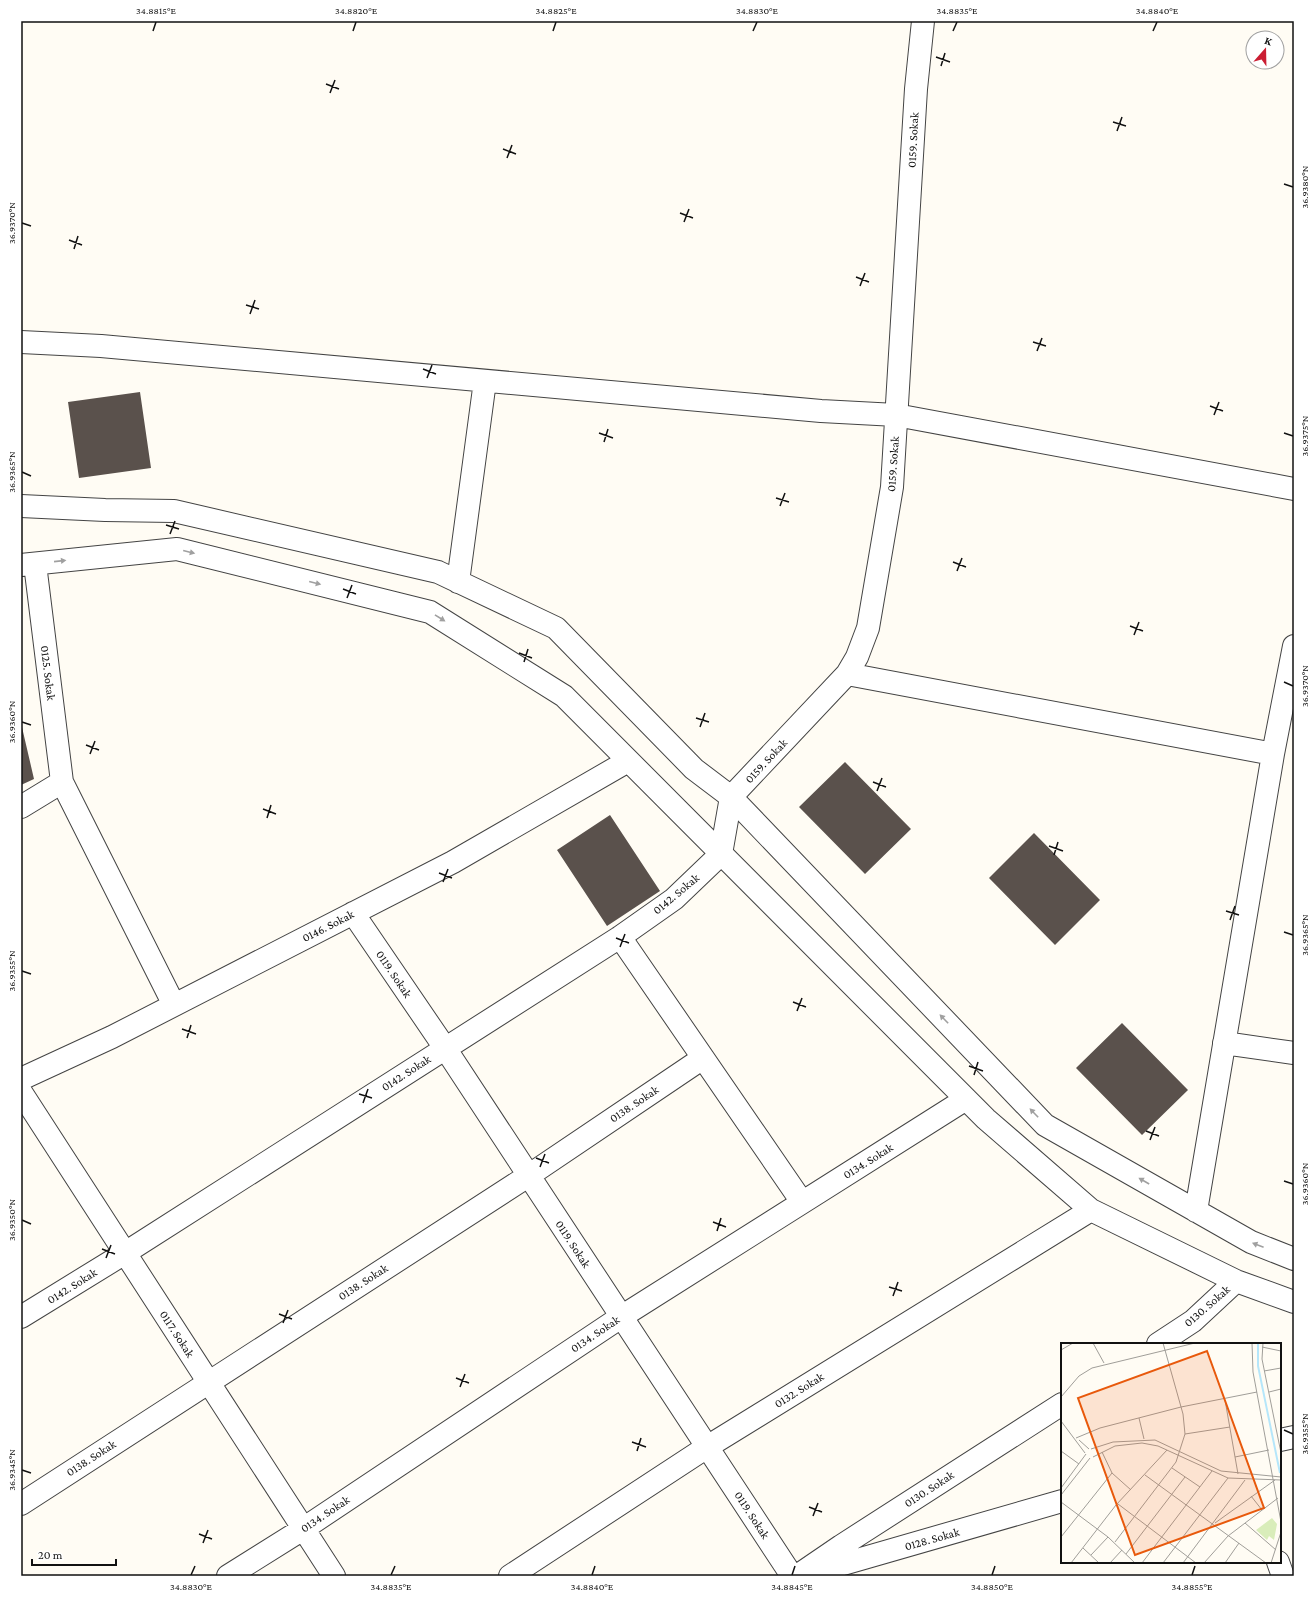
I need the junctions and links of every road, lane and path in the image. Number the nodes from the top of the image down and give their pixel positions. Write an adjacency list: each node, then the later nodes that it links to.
1 (923, 21): 4 (street, 0159. Sokak)
2 (21, 342): 3 (street)
3 (485, 380): 4 (street); 8 (street)
4 (896, 415): 5 (street); 10 (street, 0159. Sokak)
5 (1294, 489)
6 (21, 506): 8 (street)
7 (28, 565): 12 (street, one-way to 12); 13 (street, 0125. Sokak)
8 (458, 582): 14 (street)
9 (1294, 646): 11 (street)
10 (847, 674): 11 (street); 14 (street, 0159. Sokak)
11 (1273, 754): 20 (street)
12 (628, 761): 16 (street); 17 (street, 0146. Sokak)
13 (62, 782): 15 (street); 19 (street, 0125. Sokak)
14 (731, 797): 16 (street); 30 (street, one-way to 14)
15 (21, 807)
16 (721, 854): 18 (street, 0142. Sokak); 26 (street)
17 (353, 913): 19 (street, 0146. Sokak); 21 (street, 0119. Sokak)
18 (620, 937): 21 (street, 0142. Sokak); 23 (street)
19 (174, 1005): 24 (street, 0146. Sokak)
20 (1224, 1043): 22 (street); 30 (street)
21 (445, 1048): 27 (street, 0119. Sokak); 31 (street, 0142. Sokak)
22 (1294, 1053)
23 (703, 1058): 27 (street, 0138. Sokak); 28 (street)
24 (21, 1079)
25 (21, 1092): 31 (street, 0117. Sokak)
26 (966, 1099): 28 (street, 0134. Sokak); 29 (street)
27 (528, 1176): 36 (street, 0119. Sokak); 38 (street, 0138. Sokak)
28 (802, 1202): 36 (street, 0134. Sokak)
29 (1091, 1210): 33 (street); 42 (street, 0132. Sokak)
30 (1196, 1211): 32 (street, one-way to 30)
31 (125, 1253): 35 (street, 0142. Sokak); 38 (street, 0117. Sokak)
32 (1294, 1259)
33 (1236, 1281): 34 (street); 37 (street, 0130. Sokak)
34 (1294, 1302)
35 (21, 1317)
36 (621, 1317): 42 (street, 0119. Sokak); 45 (street, 0134. Sokak)
37 (1160, 1343)
38 (208, 1382): 44 (street, 0138. Sokak); 45 (street, 0117. Sokak)
39 (1061, 1405): 51 (street, 0130. Sokak)
40 (1294, 1437): 41 (street)
41 (1281, 1440)
42 (707, 1447): 49 (street, 0132. Sokak); 50 (street, 0119. Sokak)
43 (1061, 1501): 52 (street, 0128. Sokak)
44 (21, 1504)
45 (303, 1529): 47 (street, 0134. Sokak); 48 (street, 0117. Sokak)
46 (1278, 1563): 53 (street)
47 (228, 1576)
48 (334, 1576)
49 (510, 1576)
50 (792, 1576)
51 (797, 1576)
52 (801, 1576)
53 (1283, 1576)

